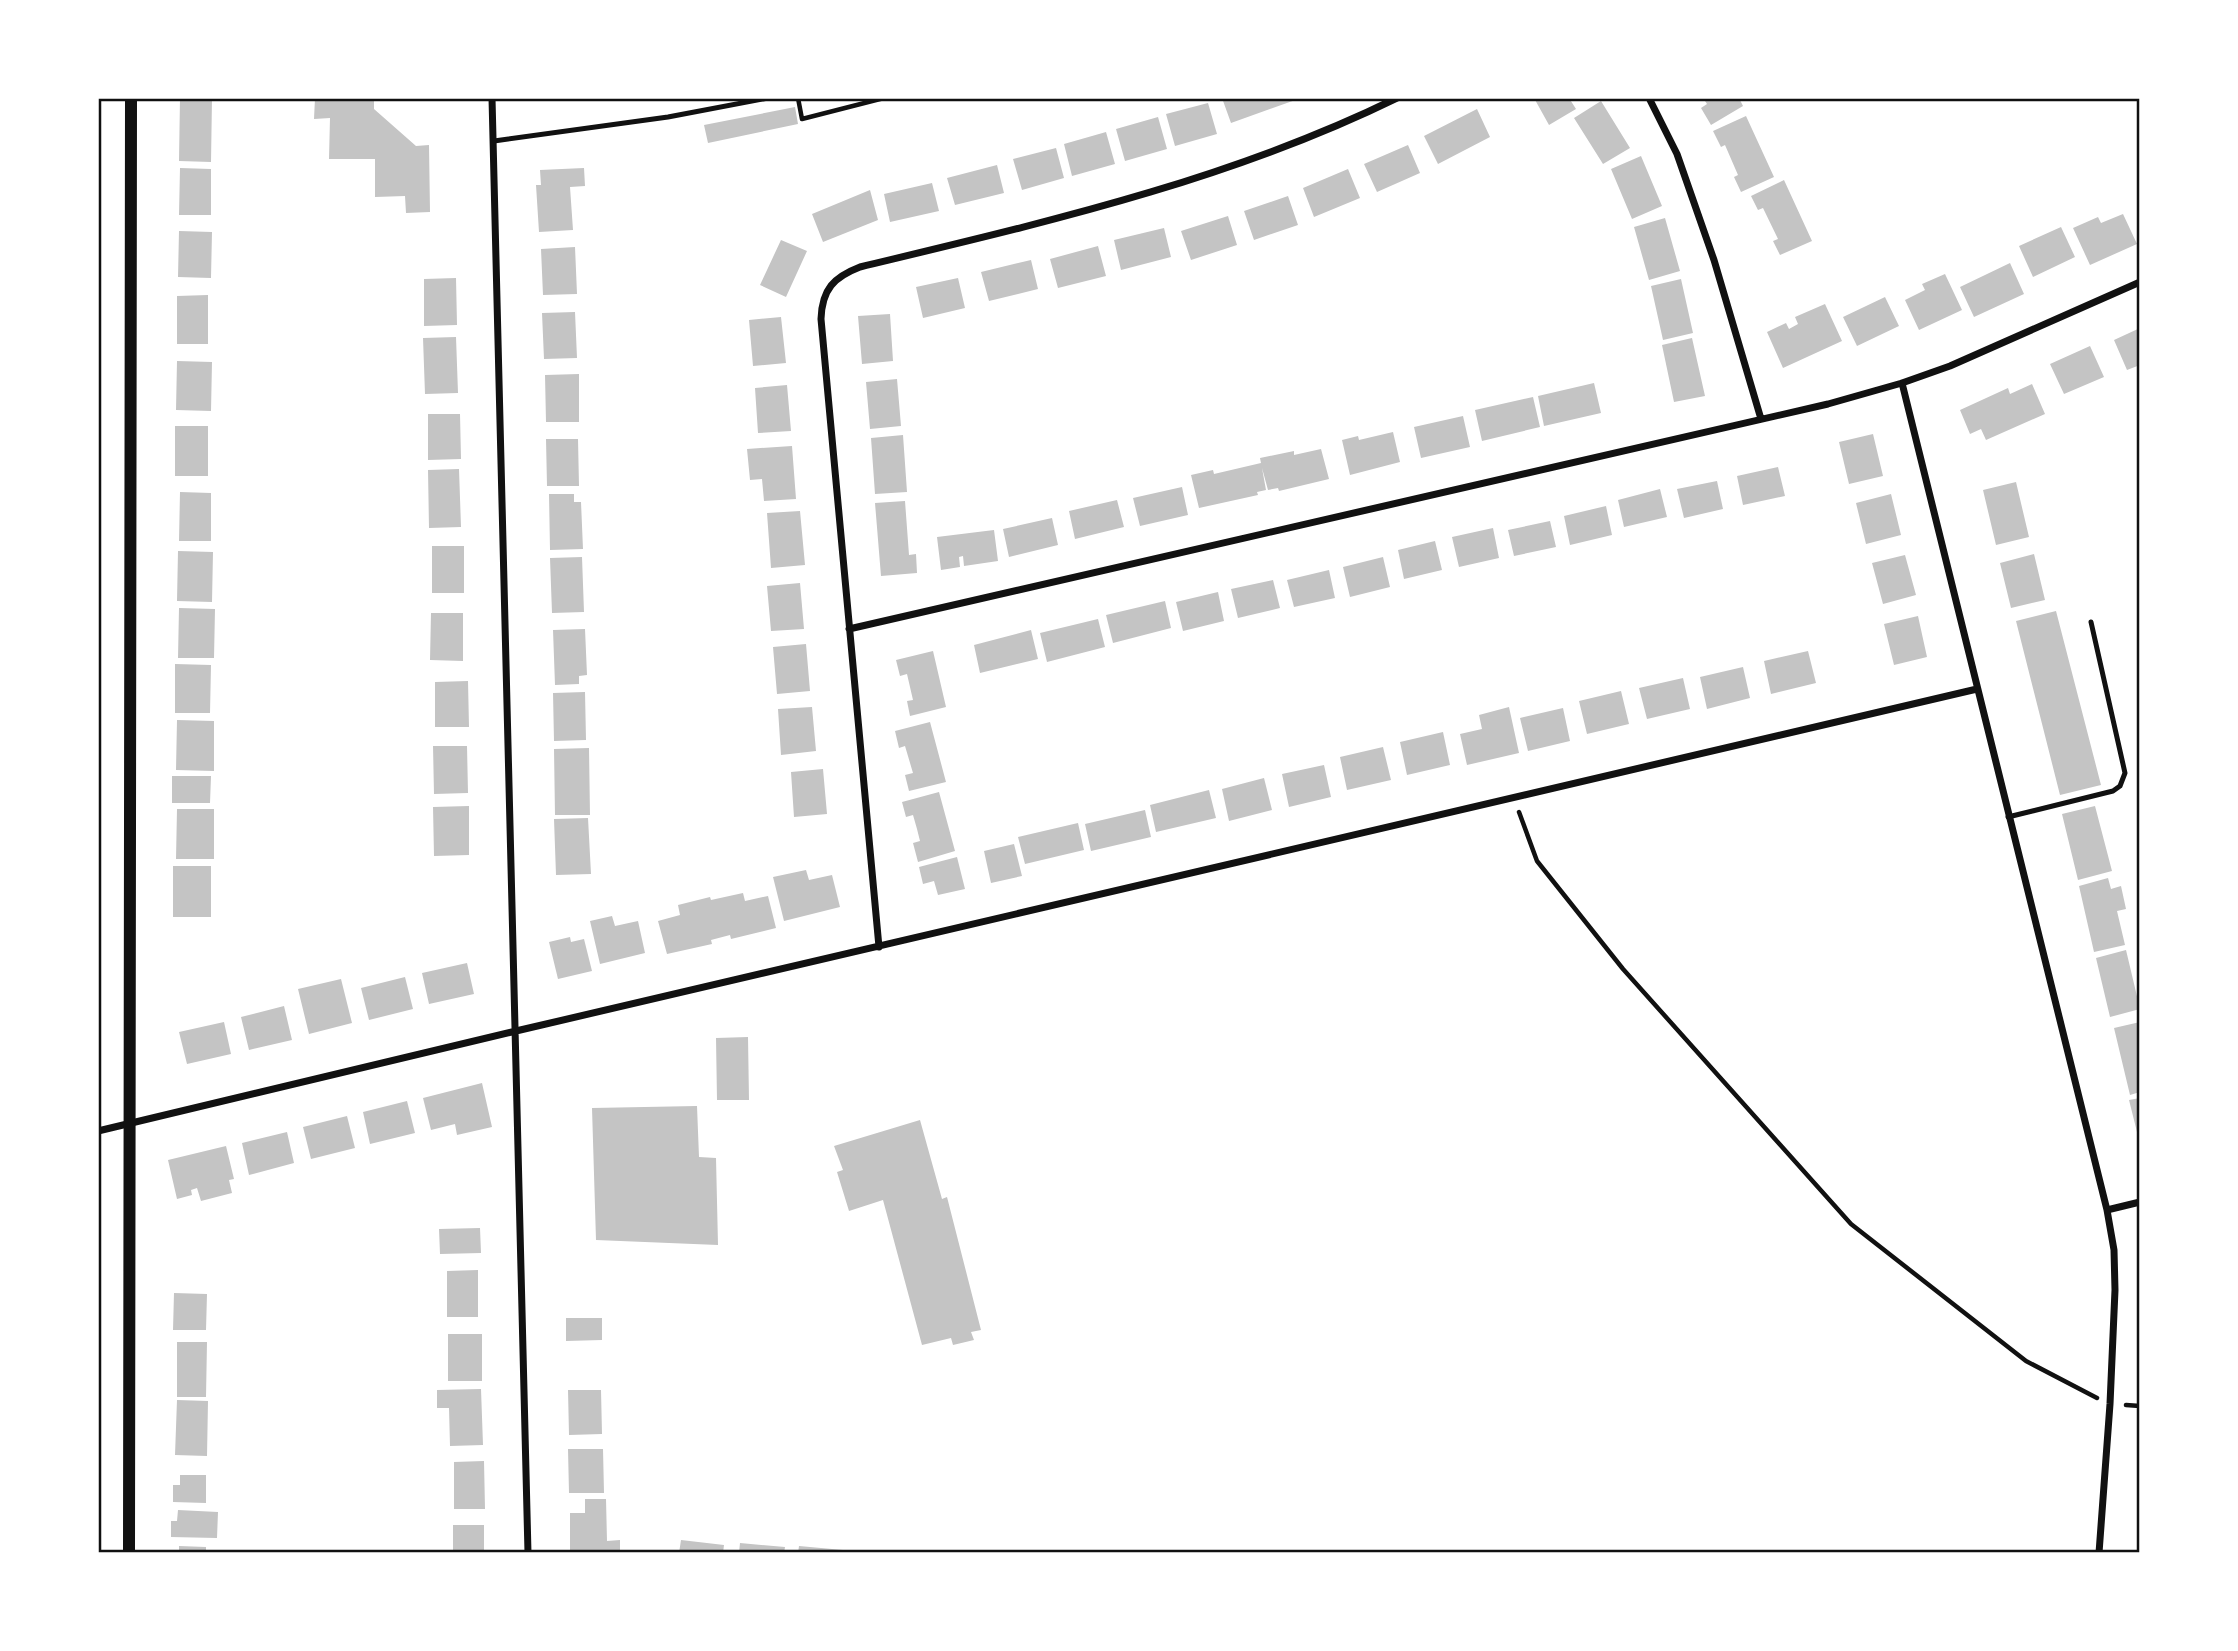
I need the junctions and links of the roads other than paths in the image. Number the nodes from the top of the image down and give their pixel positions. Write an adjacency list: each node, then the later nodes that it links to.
1 (131, 98): 16 (street)
2 (492, 98): 6 (street)
3 (768, 98): 6 (lane)
4 (1649, 98): 9 (street)
5 (1393, 99): 11 (street)
6 (494, 141): 15 (street)
7 (2140, 282): 8 (street)
8 (1902, 383): 9 (street); 12 (street)
9 (1760, 419): 11 (street)
10 (2091, 622): 13 (lane)
11 (849, 629): 14 (street)
12 (1977, 690): 13 (street); 14 (street)
13 (2008, 817): 19 (street)
14 (879, 947): 15 (street)
15 (516, 1031): 16 (street); 21 (street)
16 (130, 1124): 17 (street); 20 (street)
17 (98, 1131)
18 (2140, 1202): 19 (street)
19 (2107, 1210): 22 (street)
20 (129, 1553)
21 (528, 1553)
22 (2099, 1553)

